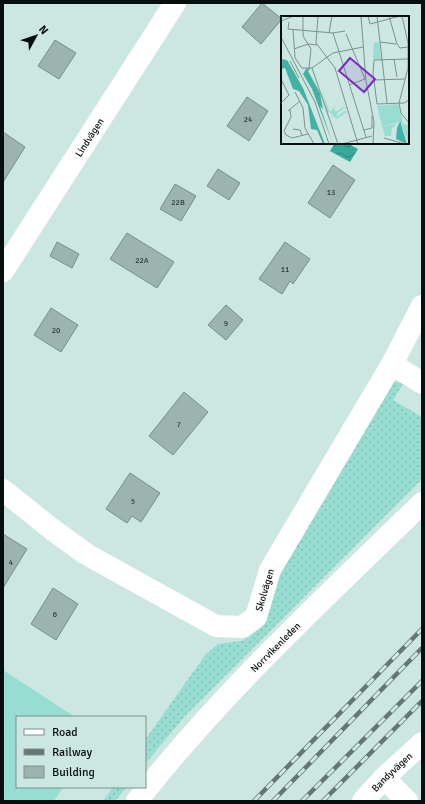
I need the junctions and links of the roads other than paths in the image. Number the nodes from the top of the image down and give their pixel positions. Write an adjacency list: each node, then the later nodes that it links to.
1 (174, 3): 2 (street, Lindvägen)
2 (3, 271)
3 (422, 306): 4 (street, Skolvägen)
4 (392, 364): 5 (street); 6 (street, Skolvägen)
5 (422, 383)
6 (3, 490)
7 (422, 503): 10 (street, Norrvikenleden)
8 (422, 743): 9 (street, Bandyvägen)
9 (384, 778): 11 (street, Bandyvägen); 12 (street)
10 (137, 801)
11 (363, 801)
12 (407, 801)

